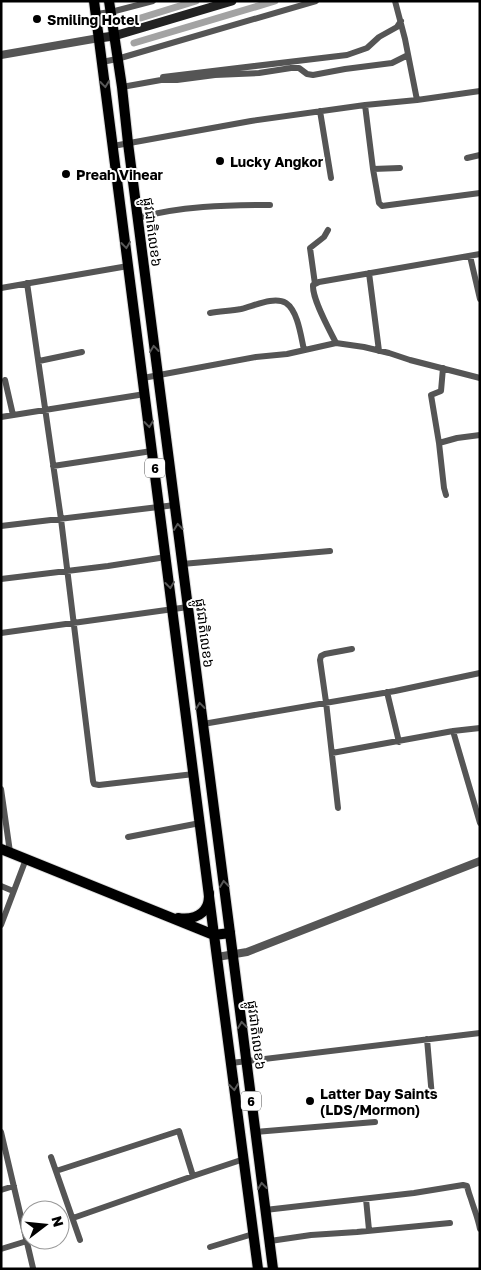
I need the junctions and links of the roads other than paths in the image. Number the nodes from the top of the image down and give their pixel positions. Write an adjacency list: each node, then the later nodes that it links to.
1 (94, 1): 8 (main road, ផ្លូវជាតិលេខ៦ / 6)
2 (110, 1): 7 (main road, ផ្លូវជាតិលេខ៦ / 6)
3 (153, 1): 7 (street)
4 (232, 1): 10 (main road)
5 (316, 1): 14 (street)
6 (395, 1): 9 (street)
7 (111, 12): 8 (street); 10 (main road, ផ្លូវជាតិលេខ៦ / 6)
8 (96, 14): 11 (main road, ផ្លូវជាតិលេខ៦ / 6)
9 (401, 21): 13 (street); 16 (street)
10 (114, 36): 11 (main road); 14 (main road, ផ្លូវជាតិលេខ៦ / 6)
11 (99, 38): 12 (street); 15 (main road, ផ្លូវជាតិលេខ៦ / 6)
12 (1, 55)
13 (408, 55): 16 (street); 19 (street)
14 (117, 59): 15 (street); 17 (main road, ផ្លូវជាតិលេខ៦ / 6)
15 (102, 62): 23 (main road, ផ្លូវជាតិលេខ៦ / 6, one-way to 23)
16 (142, 84): 17 (street)
17 (122, 87): 22 (main road, ផ្លូវជាតិលេខ៦ / 6)
18 (480, 91): 19 (street)
19 (417, 100): 20 (street)
20 (365, 105): 21 (street); 27 (street)
21 (320, 111): 22 (street); 28 (street)
22 (128, 143): 23 (street); 31 (main road, ផ្លូវជាតិលេខ៦ / 6)
23 (113, 146): 35 (main road, ផ្លូវជាតិលេខ៦ / 6, one-way to 35)
24 (480, 155): 25 (street)
25 (467, 158)
26 (400, 168): 27 (street)
27 (373, 170): 29 (street)
28 (331, 178)
29 (480, 193)
30 (270, 205): 31 (street)
31 (137, 218): 49 (main road, ផ្លូវជាតិលេខ៦ / 6, one-way to 31)
32 (328, 230): 39 (street)
33 (480, 254): 34 (street)
34 (470, 256): 36 (street); 37 (street)
35 (128, 266): 38 (street); 50 (main road, ផ្លូវជាតិលេខ៦ / 6)
36 (369, 274): 39 (street); 45 (street)
37 (478, 282): 41 (street)
38 (27, 283): 40 (street); 47 (street)
39 (315, 284): 43 (street)
40 (1, 288)
41 (480, 299)
42 (210, 313): 44 (street)
43 (336, 343): 44 (street); 45 (street)
44 (304, 350): 49 (street)
45 (380, 351): 48 (street)
46 (82, 352): 47 (street)
47 (39, 360): 54 (street)
48 (443, 368): 51 (street); 58 (street)
49 (158, 375): 50 (street); 62 (main road, ផ្លូវជាតិលេខ៦ / 6)
50 (143, 378): 53 (main road, ផ្លូវជាតិលេខ៦ / 6)
51 (480, 378)
52 (5, 380): 55 (street)
53 (145, 394): 54 (street); 59 (main road, ផ្លូវជាតិលេខ៦ / 6, one-way to 59)
54 (45, 410): 55 (street); 60 (street)
55 (13, 415): 56 (street)
56 (1, 417)
57 (480, 435): 58 (street)
58 (439, 442): 61 (street)
59 (152, 451): 60 (street); 63 (main road, ផ្លូវជាតិលេខ៦ / 6)
60 (54, 466): 64 (street)
61 (446, 495)
62 (175, 505): 63 (street); 68 (main road, ផ្លូវជាតិលេខ៦ / 6, one-way to 62)
63 (160, 507): 64 (street); 67 (main road, ផ្លូវជាតិលេខ៦ / 6)
64 (62, 519): 65 (street); 69 (street)
65 (1, 526)
66 (330, 551): 68 (street)
67 (166, 557): 69 (street); 72 (main road, ផ្លូវជាតិលេខ៦ / 6, one-way to 72)
68 (182, 564): 71 (main road, ផ្លូវជាតិលេខ៦ / 6)
69 (67, 570): 70 (street); 73 (street)
70 (1, 579)
71 (188, 607): 72 (street); 79 (main road, ផ្លូវជាតិលេខ៦ / 6, one-way to 71)
72 (173, 609): 73 (street); 84 (main road, ផ្លូវជាតិលេខ៦ / 6)
73 (74, 622): 74 (street); 84 (street)
74 (1, 633)
75 (352, 649): 78 (street)
76 (480, 673): 77 (street)
77 (387, 692): 78 (street); 82 (street)
78 (326, 702): 79 (street); 83 (street)
79 (203, 724): 98 (main road, ផ្លូវជាតិលេខ៦ / 6, one-way to 79)
80 (480, 728): 81 (street)
81 (453, 731): 82 (street); 88 (street)
82 (399, 742): 83 (street)
83 (332, 753): 86 (street)
84 (194, 774): 87 (main road, ផ្លូវជាតិលេខ៦ / 6)
85 (1, 789): 90 (street)
86 (338, 808)
87 (200, 823): 89 (street); 95 (main road, ផ្លូវជាតិលេខ៦ / 6)
88 (480, 823)
89 (128, 837)
90 (5, 851): 91 (main road)
91 (26, 859): 94 (street); 96 (main road)
92 (479, 862): 100 (street)
93 (1, 886): 94 (street)
94 (13, 891): 97 (street)
95 (210, 893): 96 (main road); 99 (main road, ផ្លូវជាតិលេខ៦ / 6)
96 (170, 917): 99 (main road)
97 (1, 925)
98 (230, 933): 99 (main road); 100 (main road, ផ្លូវជាតិលេខ៦ / 6)
99 (214, 935): 101 (main road, ផ្លូវជាតិលេខ៦ / 6)
100 (233, 954): 101 (street); 104 (main road, ផ្លូវជាតិលេខ៦ / 6, one-way to 100)
101 (217, 957): 105 (main road, ផ្លូវជាតិលេខ៦ / 6)
102 (480, 1033): 103 (street)
103 (427, 1039): 104 (street); 106 (street)
104 (246, 1062): 105 (street); 109 (main road, ផ្លូវជាតិលេខ៦ / 6)
105 (231, 1064): 111 (main road, ផ្លូវជាតិលេខ៦ / 6, one-way to 111)
106 (432, 1097)
107 (376, 1122): 109 (street)
108 (1, 1132): 114 (street)
109 (255, 1132): 117 (main road, ផ្លូវជាតិលេខ៦ / 6, one-way to 109)
110 (51, 1157): 112 (street)
111 (244, 1159): 113 (street); 123 (main road, ផ្លូវជាតិលេខ៦ / 6)
112 (56, 1171): 113 (street); 119 (street)
113 (193, 1176): 119 (street)
114 (14, 1186): 115 (street); 118 (street)
115 (1, 1190)
116 (366, 1199): 117 (street); 121 (street); 122 (street)
117 (265, 1210): 125 (main road, ផ្លូវជាតិលេខ៦ / 6)
118 (20, 1211)
119 (73, 1218): 124 (street)
120 (450, 1223): 122 (street)
121 (480, 1228)
122 (369, 1230): 125 (street)
123 (253, 1234): 127 (street); 131 (main road, ផ្លូវជាតិលេខ៦ / 6)
124 (80, 1240)
125 (270, 1241): 132 (main road, ផ្លូវជាតិលេខ៦ / 6)
126 (20, 1243): 128 (street)
127 (210, 1247)
128 (1, 1249)
129 (29, 1250): 130 (street)
130 (33, 1268)
131 (258, 1269)
132 (273, 1269)

